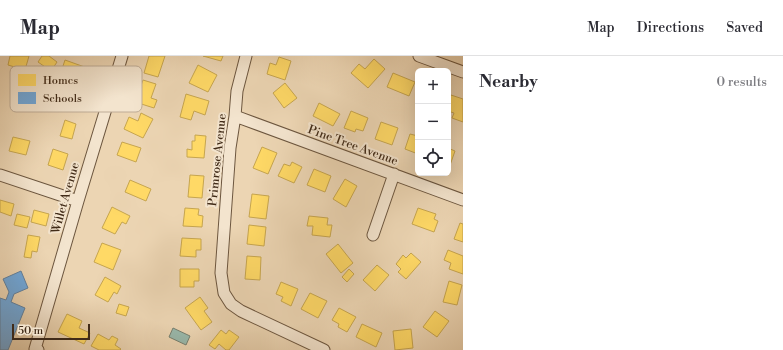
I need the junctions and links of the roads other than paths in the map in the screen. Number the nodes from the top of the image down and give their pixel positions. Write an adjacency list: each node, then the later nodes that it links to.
1 (122, 56): 4 (street, Willet Avenue)
2 (246, 56): 7 (street, Primrose Avenue)
3 (419, 56): 5 (street)
4 (119, 66)
5 (463, 72)
6 (105, 112): 11 (street, Willet Avenue)
7 (235, 116): 8 (street, Pine Tree Avenue); 13 (street, Primrose Avenue)
8 (394, 174): 10 (street, Pine Tree Avenue); 12 (street)
9 (0, 175): 11 (street)
10 (463, 200)
11 (78, 201): 14 (street, Willet Avenue)
12 (373, 235)
13 (304, 346): 15 (street, Primrose Avenue)
14 (36, 349)
15 (324, 350)

